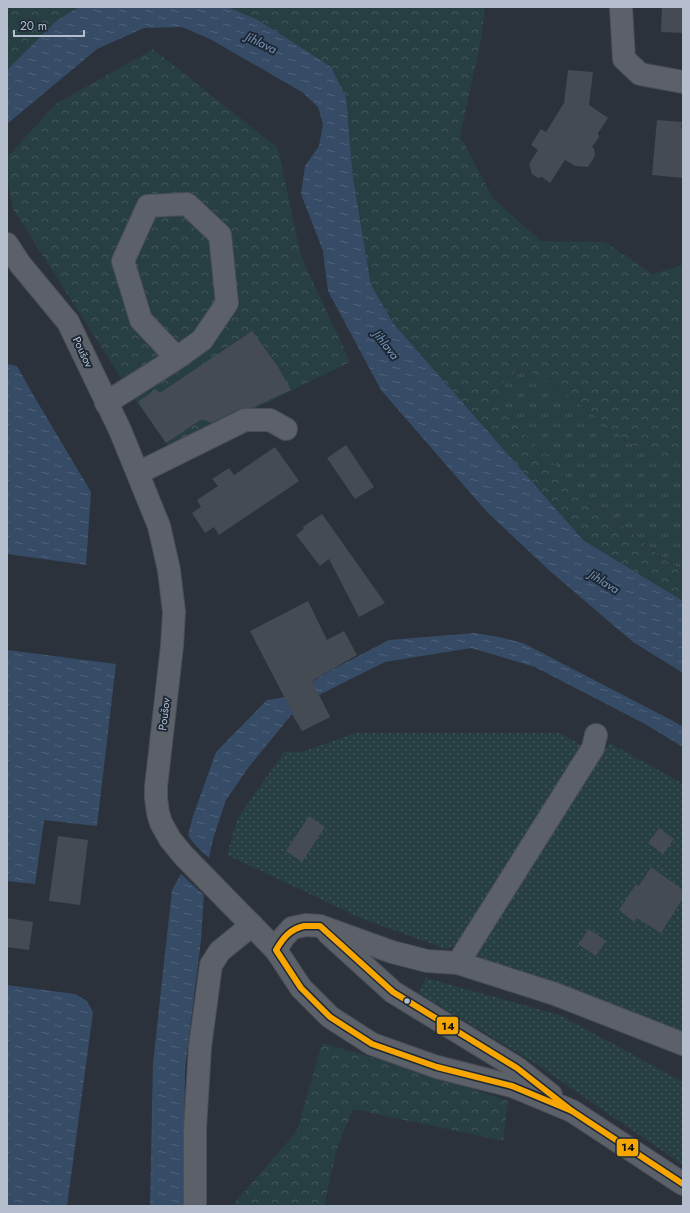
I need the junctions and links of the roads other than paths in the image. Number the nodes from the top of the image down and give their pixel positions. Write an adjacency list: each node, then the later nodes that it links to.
1 (621, 7): 2 (street)
2 (683, 82)
3 (7, 244): 5 (street, Poušov)
4 (177, 358): 4 (street); 5 (street)
5 (106, 403): 7 (street, Poušov)
6 (286, 429): 7 (street)
7 (138, 473): 9 (street, Poušov)
8 (596, 735): 12 (street)
9 (252, 925): 11 (street, Poušov); 16 (street)
10 (320, 926): 11 (street); 12 (street); 14 (street)
11 (276, 950): 14 (street, Poušov)
12 (458, 963): 13 (street)
13 (683, 1044)
14 (572, 1111): 15 (street, Poušov)
15 (683, 1184)
16 (194, 1206)

